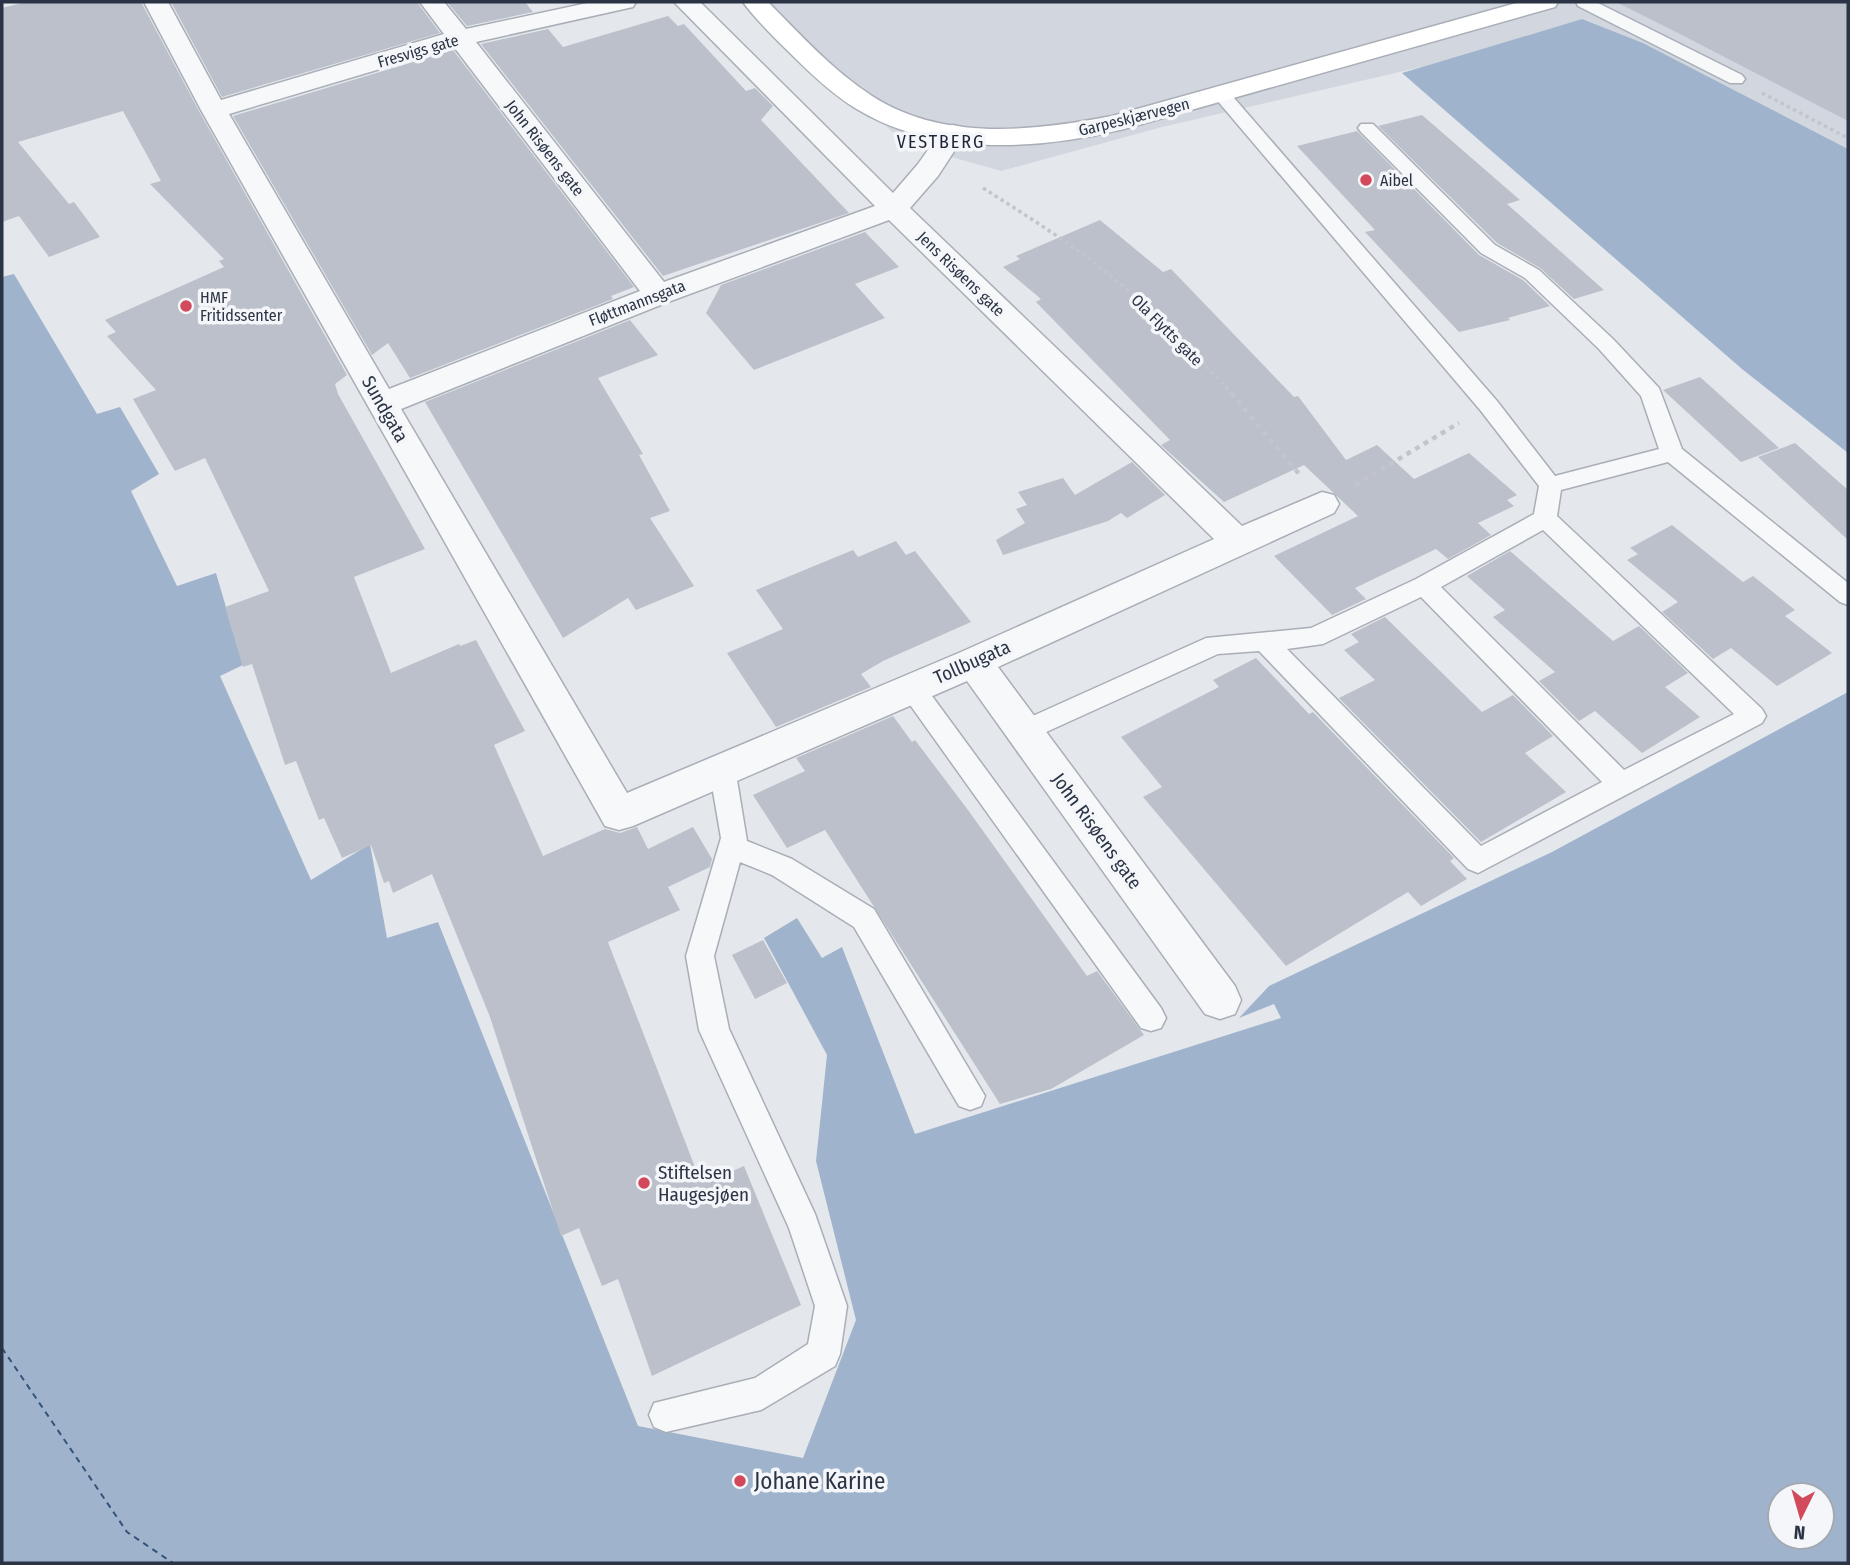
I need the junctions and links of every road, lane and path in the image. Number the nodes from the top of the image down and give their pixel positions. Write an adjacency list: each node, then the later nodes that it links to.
1 (156, 2): 13 (street, Sundgata)
2 (432, 2): 9 (street, John Risøens gate)
3 (624, 2): 9 (street, Fresvigs gate)
4 (686, 2): 18 (street, Jens Risøens gate)
5 (755, 2): 15 (main road, Garpeskjærvegen)
6 (1546, 2): 12 (main road, Garpeskjærvegen)
7 (1584, 2): 10 (lane)
8 (1680, 34): 10 (lane)
9 (459, 38): 13 (street, Fresvigs gate); 19 (street, John Risøens gate)
10 (1662, 43): 11 (lane)
11 (1736, 79): 16 (path)
12 (1222, 95): 15 (main road, Garpeskjærvegen); 21 (lane)
13 (214, 110): 20 (street, Sundgata)
14 (1367, 128): 22 (lane)
15 (953, 133): 18 (street)
16 (1848, 138)
17 (983, 188): 24 (path, Ola Flytts gate)
18 (894, 209): 19 (street, Fløttmannsgata); 26 (street, Jens Risøens gate)
19 (658, 295): 20 (street, Fløttmannsgata)
20 (382, 404): 35 (street, Sundgata)
21 (1489, 406): 23 (lane); 24 (path)
22 (1672, 453): 23 (lane); 28 (lane)
23 (1550, 485): 25 (lane)
24 (1322, 504): 26 (street, Tollbugata)
25 (1545, 518): 27 (lane); 34 (lane)
26 (1239, 543): 30 (street, Tollbugata)
27 (1424, 584): 29 (lane); 34 (lane)
28 (1848, 596)
29 (1265, 642): 32 (lane); 34 (lane)
30 (974, 662): 31 (street, Tollbugata); 32 (street, John Risøens gate)
31 (912, 688): 33 (street, Tollbugata); 38 (lane)
32 (1024, 731): 37 (street, John Risøens gate)
33 (722, 768): 35 (street, Tollbugata); 36 (lane)
34 (1621, 784)
35 (619, 814)
36 (731, 847): 39 (lane); 40 (lane)
37 (1220, 1000)
38 (1151, 1018)
39 (970, 1096)
40 (666, 1415)

